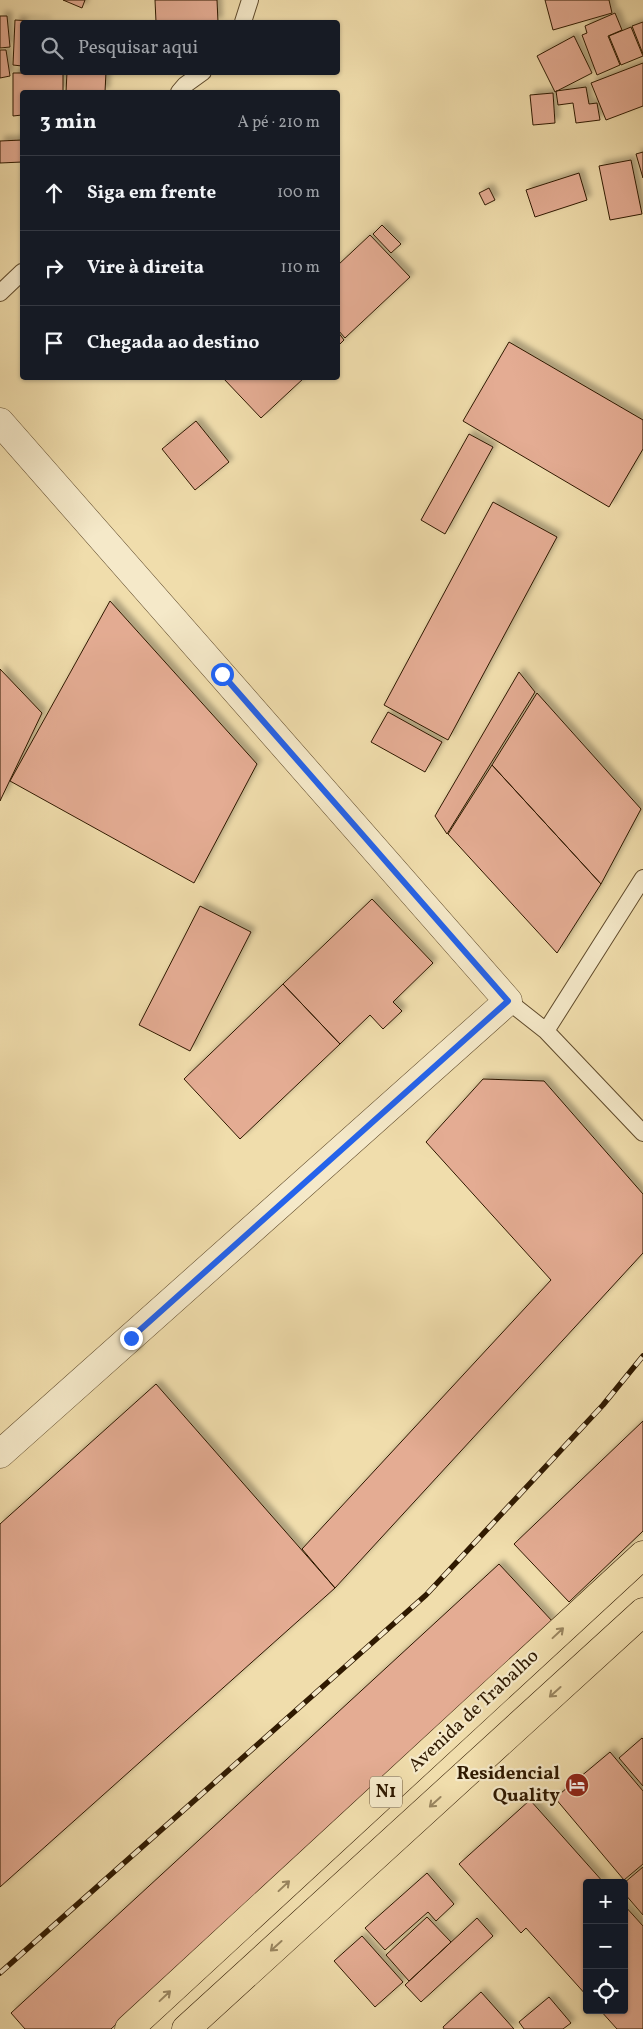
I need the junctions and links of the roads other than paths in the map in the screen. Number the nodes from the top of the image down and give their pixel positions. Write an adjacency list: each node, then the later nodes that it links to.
1 (250, 0): 2 (lane)
2 (244, 20)
3 (199, 75): 4 (lane)
4 (181, 90)
5 (20, 274): 6 (lane)
6 (0, 293)
7 (0, 422): 9 (street)
8 (643, 878): 10 (lane)
9 (508, 1001): 10 (lane); 12 (street)
10 (546, 1031): 11 (lane)
11 (643, 1132)
12 (0, 1454)
13 (643, 1555): 15 (highway, Avenida de Trabalho / N1, one-way to 13)
14 (643, 1612): 16 (highway, N1, one-way to 16)
15 (129, 2029)
16 (186, 2029)

